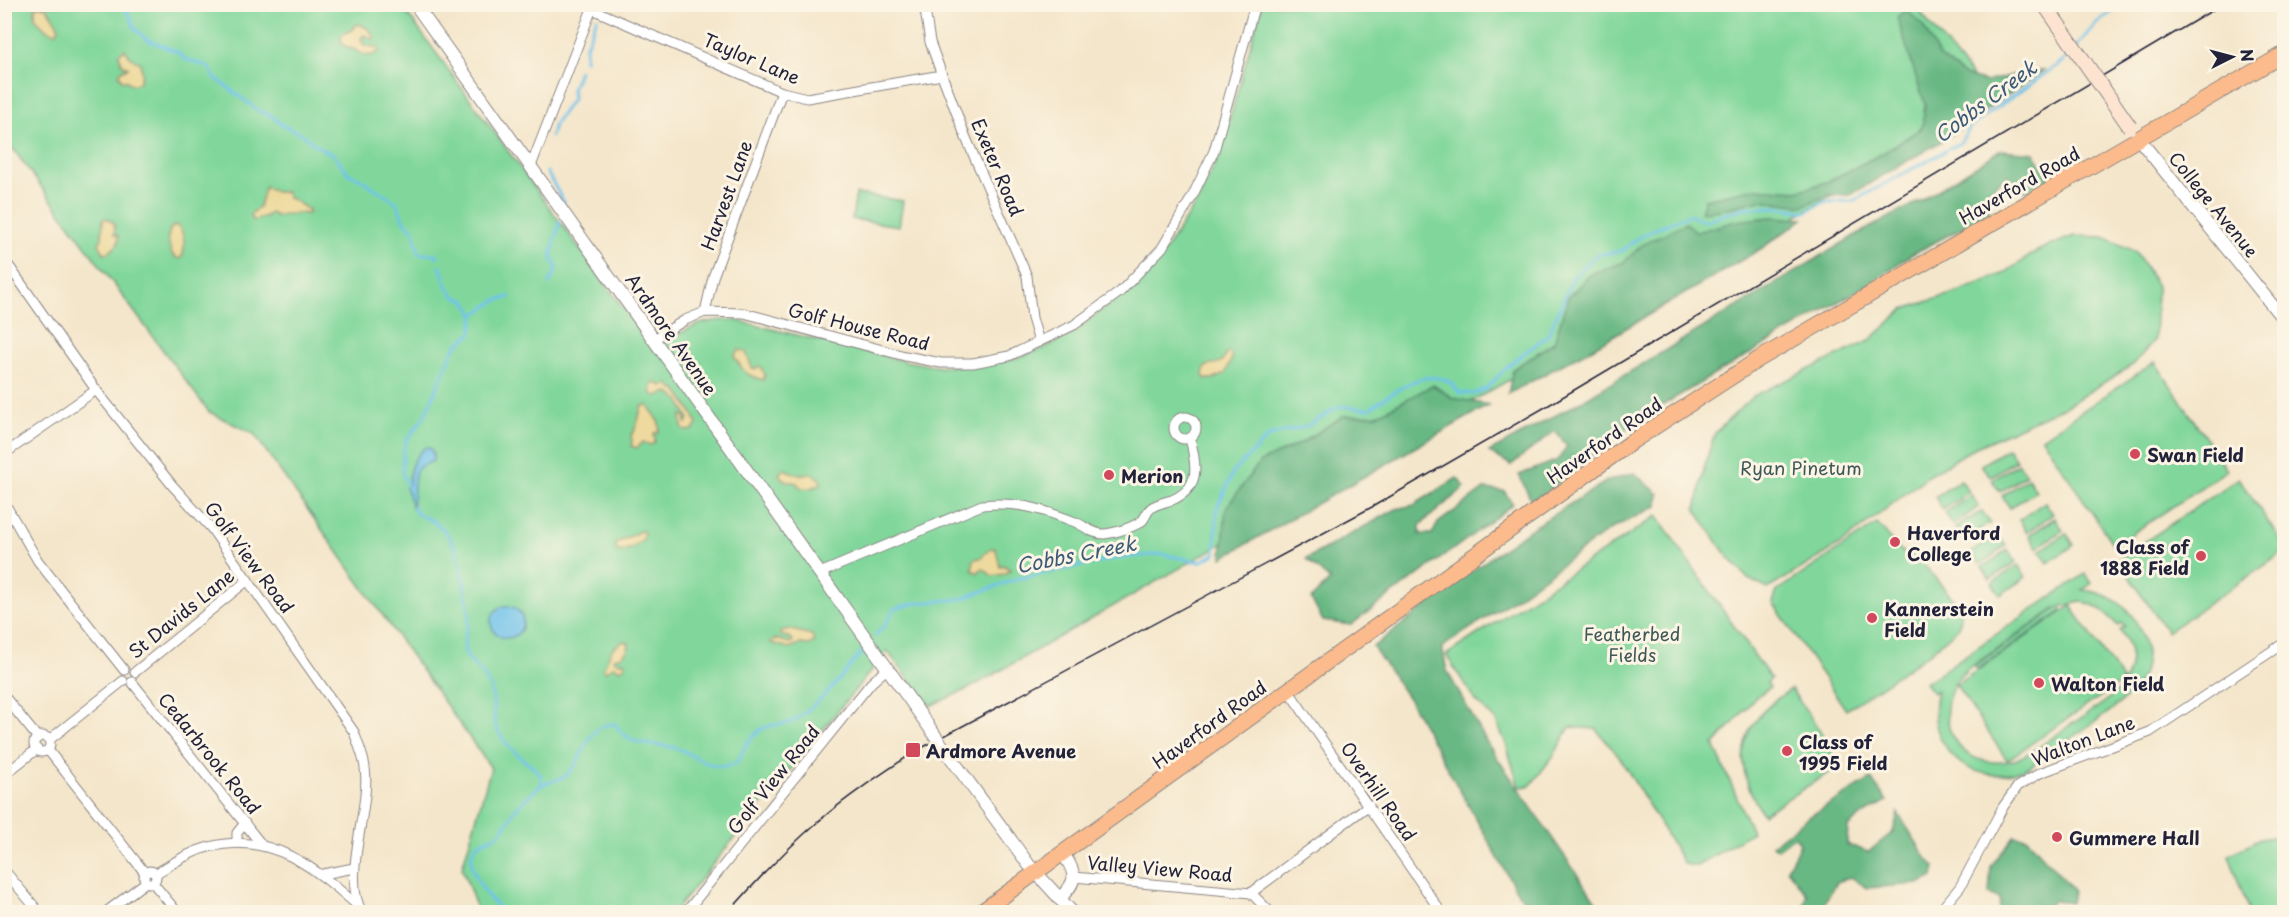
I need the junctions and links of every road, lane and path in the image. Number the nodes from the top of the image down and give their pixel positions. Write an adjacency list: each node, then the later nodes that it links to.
1 (415, 4): 10 (street, Ardmore Avenue)
2 (924, 4): 7 (street, Exeter Road)
3 (1255, 4): 15 (street, Golf House Road)
4 (2044, 4): 9 (main road, College Avenue, bridge)
5 (593, 7): 8 (street, Taylor Lane); 10 (street)
6 (2284, 54): 9 (main road, Haverford Road)
7 (942, 75): 8 (street, Taylor Lane); 15 (street, Exeter Road)
8 (782, 92): 12 (street, Harvest Lane)
9 (2134, 133): 13 (street, College Avenue); 27 (main road, Haverford Road)
10 (531, 166): 14 (street, Ardmore Avenue)
11 (4, 259): 16 (street, Golf View Road)
12 (705, 312): 14 (street, Golf House Road); 15 (street, Golf House Road)
13 (2284, 320)
14 (654, 339): 20 (street, Ardmore Avenue)
15 (1039, 342)
16 (96, 390): 18 (street); 21 (street, Golf View Road)
17 (1190, 438): 20 (street)
18 (4, 454)
19 (4, 502): 24 (street)
20 (820, 573): 23 (street, Ardmore Avenue)
21 (248, 580): 25 (street, St Davids Lane); 38 (street, Golf View Road)
22 (2284, 643): 55 (street, Walton Lane)
23 (888, 668): 41 (street, Ardmore Avenue, bridge); 50 (street, Golf View Road)
24 (124, 670): 25 (street); 26 (street)
25 (135, 672): 26 (street)
26 (128, 681): 30 (street, St Davids Lane); 34 (street, Cedarbrook Road)
27 (1288, 690): 33 (street, Overhill Road); 37 (main road, Haverford Road)
28 (4, 696): 29 (street)
29 (38, 738): 30 (street); 31 (street)
30 (48, 745): 31 (street); 43 (street)
31 (37, 749): 32 (street)
32 (4, 775)
33 (1369, 805): 44 (street); 54 (street, Overhill Road)
34 (245, 823): 35 (street); 36 (street, Cedarbrook Road)
35 (237, 843): 36 (street); 43 (street)
36 (261, 844): 40 (street)
37 (1063, 854): 41 (main road, Haverford Road); 42 (street)
38 (354, 868): 40 (street); 46 (street, Golf View Road)
39 (4, 870): 47 (street)
40 (323, 874): 46 (street)
41 (1036, 874): 45 (street, Ardmore Avenue); 51 (main road, Haverford Road)
42 (1074, 877): 44 (street, Valley View Road); 45 (street)
43 (150, 878): 48 (street); 49 (street)
44 (1251, 893): 53 (street, Valley View Road)
45 (1059, 899): 52 (street, Ardmore Avenue)
46 (360, 909)
47 (39, 912)
48 (106, 912)
49 (177, 912)
50 (686, 912)
51 (981, 912)
52 (1072, 912)
53 (1270, 912)
54 (1442, 912)
55 (1939, 912)

